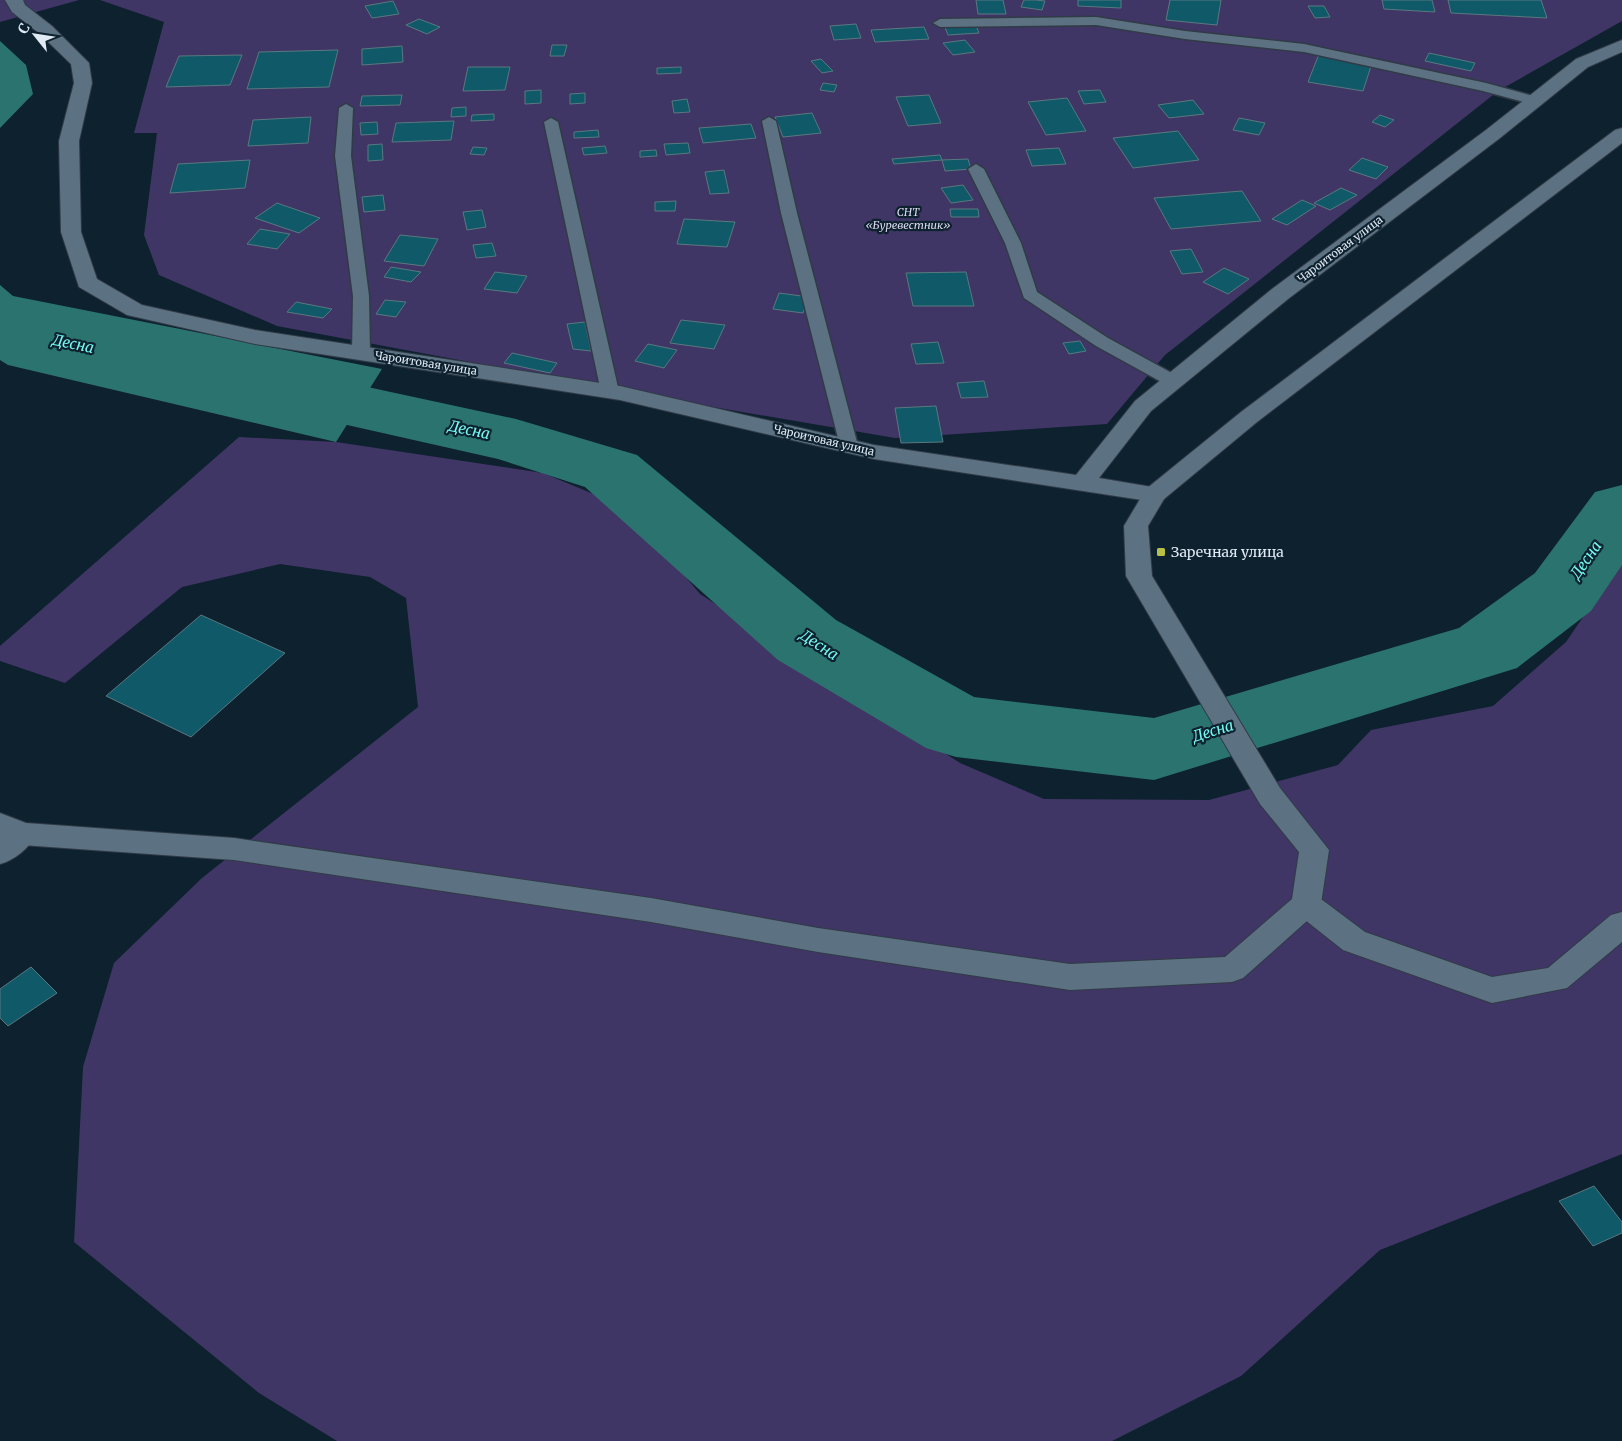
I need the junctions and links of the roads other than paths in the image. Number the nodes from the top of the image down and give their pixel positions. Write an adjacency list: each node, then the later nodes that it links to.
1 (14, 0): 10 (street, Чароитовая улица)
2 (940, 23): 4 (lane)
3 (1622, 45): 4 (street, Чароитовая улица)
4 (1535, 101): 11 (street, Чароитовая улица)
5 (346, 108): 10 (lane)
6 (769, 121): 13 (lane)
7 (551, 122): 12 (lane)
8 (1622, 134): 15 (street)
9 (976, 170): 11 (lane)
10 (361, 353): 12 (street, Чароитовая улица)
11 (1173, 382): 14 (street, Чароитовая улица)
12 (610, 392): 13 (street, Чароитовая улица)
13 (849, 446): 14 (street, Чароитовая улица)
14 (1082, 484): 15 (street, Чароитовая улица)
15 (1155, 494): 17 (street)
16 (7, 837): 17 (street)
17 (1306, 904): 18 (street)
18 (1622, 924)

